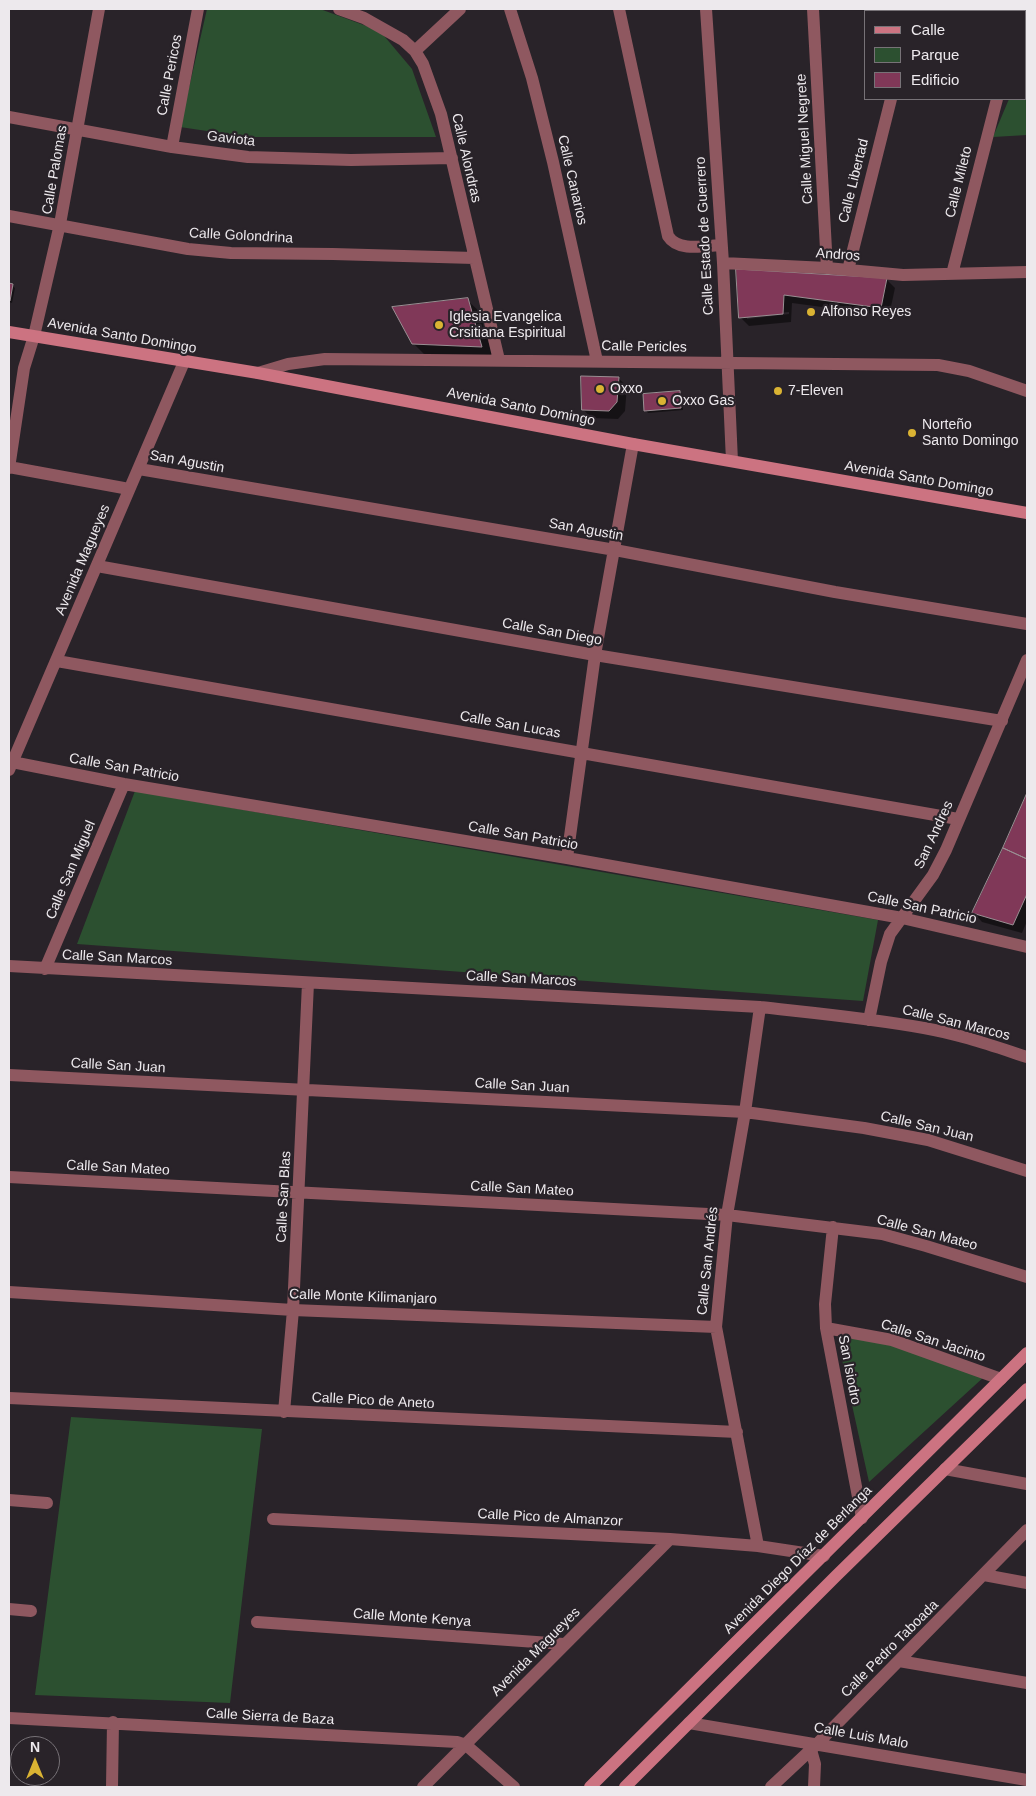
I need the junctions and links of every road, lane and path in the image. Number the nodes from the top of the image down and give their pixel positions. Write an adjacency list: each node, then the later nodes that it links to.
1 (99, 9): 13 (street, Calle Palomas)
2 (198, 9): 14 (street, Calle Pericos)
3 (339, 9): 9 (street, Calle Alondras)
4 (460, 9): 9 (street)
5 (510, 9): 28 (street, Calle Canarios)
6 (619, 9): 18 (street)
7 (706, 9): 18 (street, Calle Estado de Guerrero)
8 (813, 9): 21 (street, Calle Miguel Negrete)
9 (415, 51): 15 (street, Calle Alondras)
10 (891, 100): 22 (street, Calle Libertad)
11 (997, 100): 24 (street, Calle Mileto)
12 (9, 118): 13 (street, Gaviota)
13 (77, 129): 14 (street, Gaviota); 17 (street, Calle Palomas)
14 (172, 147): 15 (street, Gaviota)
15 (452, 158): 19 (street, Calle Alondras)
16 (9, 216): 17 (street, Calle Golondrina)
17 (60, 224): 19 (street, Calle Golondrina); 26 (street, Calle Palomas)
18 (720, 245): 20 (street, Calle Estado de Guerrero)
19 (474, 258): 27 (street, Calle Alondras)
20 (723, 263): 21 (street, Andros); 30 (street, Calle Estado de Guerrero)
21 (827, 268): 22 (street, Andros)
22 (848, 270): 24 (street, Andros)
23 (1027, 272): 24 (street, Andros)
24 (952, 274)
25 (9, 332): 26 (main road, Avenida Santo Domingo)
26 (34, 336): 29 (main road, Avenida Santo Domingo); 35 (street, Calle Palomas)
27 (499, 360): 28 (street, Calle Pericles); 31 (street, Calle Pericles)
28 (597, 361): 30 (street, Calle Pericles)
29 (184, 362): 31 (main road, Avenida Santo Domingo); 36 (street, Avenida Magueyes)
30 (726, 364): 32 (street, Calle Pericles); 34 (street, Calle Estado de Guerrero)
31 (258, 373): 33 (main road, Avenida Santo Domingo)
32 (1027, 391)
33 (633, 444): 34 (main road, Avenida Santo Domingo); 39 (street)
34 (732, 461): 38 (main road, Avenida Santo Domingo)
35 (9, 467): 37 (street)
36 (139, 469): 37 (street, Avenida Magueyes); 39 (street, San Agustin)
37 (129, 490): 40 (street, Avenida Magueyes)
38 (1027, 513)
39 (615, 550): 41 (street, San Agustin); 42 (street)
40 (97, 566): 42 (street, Calle San Diego); 44 (street, Avenida Magueyes)
41 (1027, 624)
42 (595, 655): 45 (street, Calle San Diego); 46 (street)
43 (1027, 660): 45 (street, San Andres)
44 (56, 661): 46 (street, Calle San Lucas); 47 (street, Avenida Magueyes)
45 (1002, 721): 49 (street, San Andres)
46 (582, 753): 49 (street, Calle San Lucas); 50 (street)
47 (10, 766): 48 (street, Calle San Patricio)
48 (124, 784): 50 (street, Calle San Patricio); 54 (street, Calle San Miguel)
49 (958, 819): 51 (street, San Andres)
50 (567, 858): 51 (street, Calle San Patricio)
51 (902, 918): 52 (street, Calle San Patricio); 57 (street, San Andres)
52 (1027, 947)
53 (9, 966): 54 (street, Calle San Marcos)
54 (45, 969): 55 (street, Calle San Marcos)
55 (308, 983): 56 (street, Calle San Marcos); 60 (street, Calle San Blas)
56 (760, 1007): 57 (street, Calle San Marcos); 61 (street, Calle San Andrés)
57 (869, 1020): 58 (street, Calle San Marcos)
58 (1027, 1057)
59 (9, 1075): 60 (street, Calle San Juan)
60 (304, 1091): 61 (street, Calle San Juan); 64 (street, Calle San Blas)
61 (745, 1112): 62 (street, Calle San Juan); 65 (street, Calle San Andrés)
62 (1027, 1171)
63 (9, 1176): 64 (street, Calle San Mateo)
64 (299, 1192): 65 (street, Calle San Mateo); 69 (street, Calle San Blas)
65 (727, 1215): 66 (street, Calle San Mateo); 70 (street, Calle San Andrés)
66 (833, 1227): 67 (street, Calle San Mateo); 71 (street, San Isiodro)
67 (1027, 1278)
68 (9, 1292): 69 (street, Calle Monte Kilimanjaro)
69 (293, 1310): 70 (street, Calle Monte Kilimanjaro); 76 (street, Calle San Blas)
70 (716, 1327): 77 (street, Calle San Andrés)
71 (826, 1328): 73 (street, Calle San Jacinto); 82 (street, San Isiodro)
72 (1027, 1353): 73 (main road, Avenida Diego Díaz de Berlanga)
73 (1001, 1379): 82 (main road, Avenida Diego Díaz de Berlanga)
74 (1027, 1389): 78 (main road)
75 (9, 1398): 76 (street, Calle Pico de Aneto)
76 (284, 1412): 77 (street, Calle Pico de Aneto)
77 (736, 1432): 86 (street, Calle San Andrés)
78 (945, 1469): 79 (street); 98 (main road)
79 (1027, 1484)
80 (9, 1500): 81 (street)
81 (47, 1503)
82 (862, 1518): 87 (main road, Avenida Diego Díaz de Berlanga)
83 (273, 1519): 85 (street, Calle Pico de Almanzor)
84 (1027, 1530): 88 (street, Calle Pedro Taboada)
85 (670, 1539): 86 (street, Calle Pico de Almanzor); 93 (street, Avenida Magueyes)
86 (758, 1546): 87 (street, Calle Pico de Almanzor)
87 (824, 1556): 105 (main road, Avenida Diego Díaz de Berlanga)
88 (984, 1576): 89 (street); 94 (street, Calle Pedro Taboada)
89 (1027, 1583)
90 (9, 1609): 91 (street)
91 (31, 1611)
92 (257, 1622): 93 (street, Calle Monte Kenya)
93 (564, 1644): 99 (street, Avenida Magueyes)
94 (899, 1661): 95 (street); 100 (street, Calle Pedro Taboada)
95 (1027, 1683)
96 (9, 1718): 97 (street, Calle Sierra de Baza)
97 (113, 1722): 99 (street, Calle Sierra de Baza); 102 (street)
98 (689, 1722): 100 (street, Calle Luis Malo); 106 (main road)
99 (466, 1745): 103 (street, Avenida Magueyes); 104 (street)
100 (814, 1747): 101 (street, Calle Luis Malo); 107 (street, Calle Pedro Taboada); 108 (street)
101 (1027, 1780)
102 (112, 1787)
103 (423, 1787)
104 (514, 1787)
105 (590, 1787)
106 (626, 1787)
107 (771, 1787)
108 (814, 1787)

